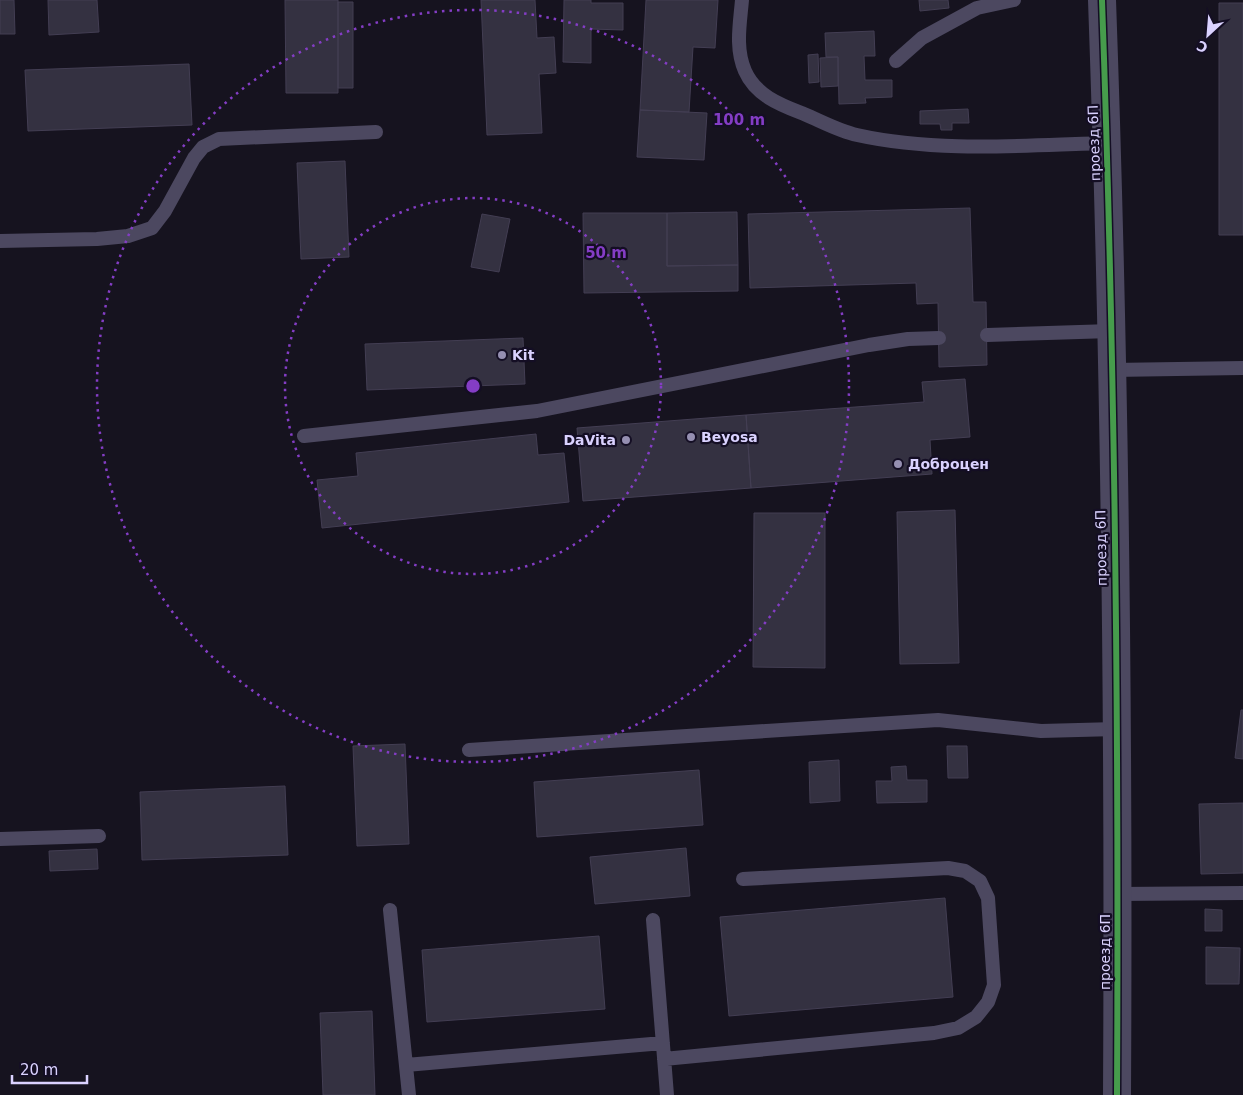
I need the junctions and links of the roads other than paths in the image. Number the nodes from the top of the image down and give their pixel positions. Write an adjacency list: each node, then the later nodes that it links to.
1 (742, 0): 6 (lane)
2 (1014, 0): 4 (lane)
3 (1102, 0): 6 (street, проезд 6П)
4 (896, 61)
5 (376, 132): 7 (lane)
6 (1107, 143): 8 (street, проезд 6П)
7 (0, 241)
8 (1112, 330): 9 (lane); 12 (street, проезд 6П)
9 (987, 336)
10 (939, 338): 13 (lane)
11 (1243, 368): 12 (lane)
12 (1112, 370): 14 (street, проезд 6П)
13 (304, 436)
14 (1116, 730): 15 (lane); 20 (street, проезд 6П)
15 (469, 750)
16 (99, 836): 17 (lane)
17 (0, 839)
18 (743, 879): 24 (lane)
19 (1243, 893): 20 (lane)
20 (1118, 894): 28 (street, проезд 6П)
21 (390, 910): 25 (lane)
22 (653, 920): 23 (lane)
23 (663, 1043): 24 (lane); 25 (lane)
24 (664, 1059): 27 (lane)
25 (406, 1065): 26 (lane)
26 (409, 1095)
27 (667, 1095)
28 (1117, 1095)

